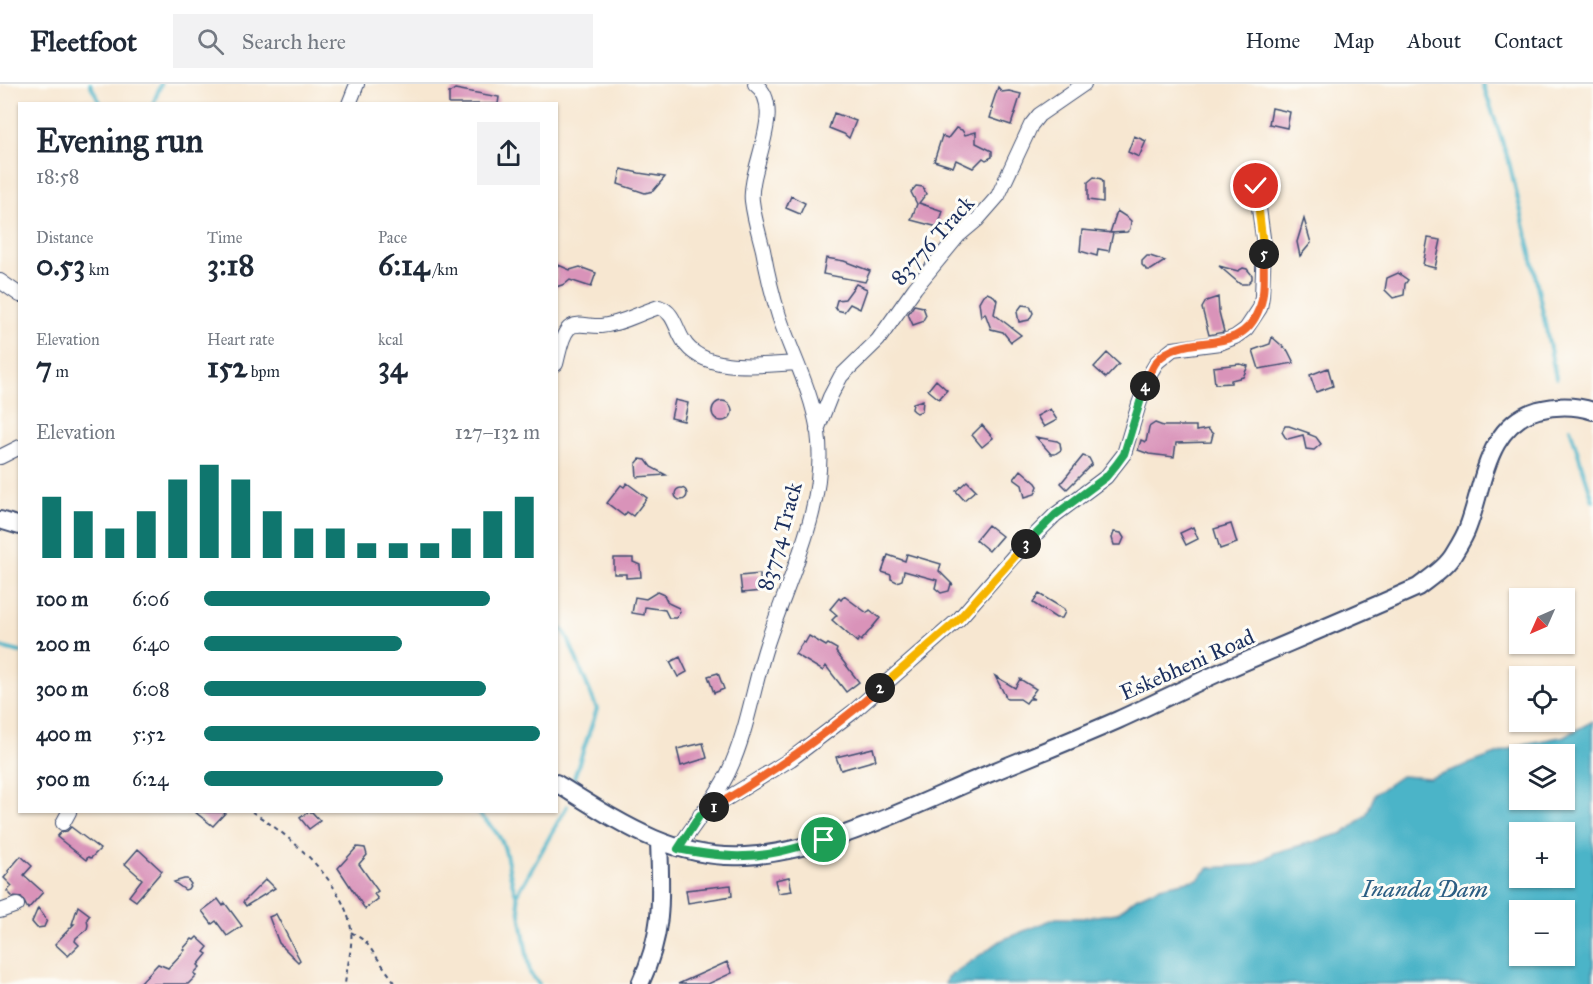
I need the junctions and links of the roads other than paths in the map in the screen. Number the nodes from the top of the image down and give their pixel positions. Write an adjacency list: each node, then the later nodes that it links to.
1 (357, 84): 4 (street)
2 (755, 84): 9 (street, 83774 Track)
3 (1084, 84): 11 (street, 83776 Track)
4 (350, 102)
5 (1256, 186): 17 (street)
6 (0, 281): 7 (street)
7 (18, 294)
8 (558, 357): 9 (street)
9 (797, 363): 11 (street, 83774 Track)
10 (1593, 411): 19 (street, Eskebheni Road)
11 (817, 430): 17 (street, 83774 Track)
12 (18, 448): 13 (street)
13 (0, 456)
14 (0, 520): 15 (street)
15 (18, 525)
16 (558, 784): 18 (street, Eskebheni Road)
17 (700, 815): 19 (street, 83774 Track)
18 (659, 842): 19 (street, Eskebheni Road); 22 (street)
19 (678, 849)
20 (17, 905): 21 (street)
21 (0, 911)
22 (640, 984)

